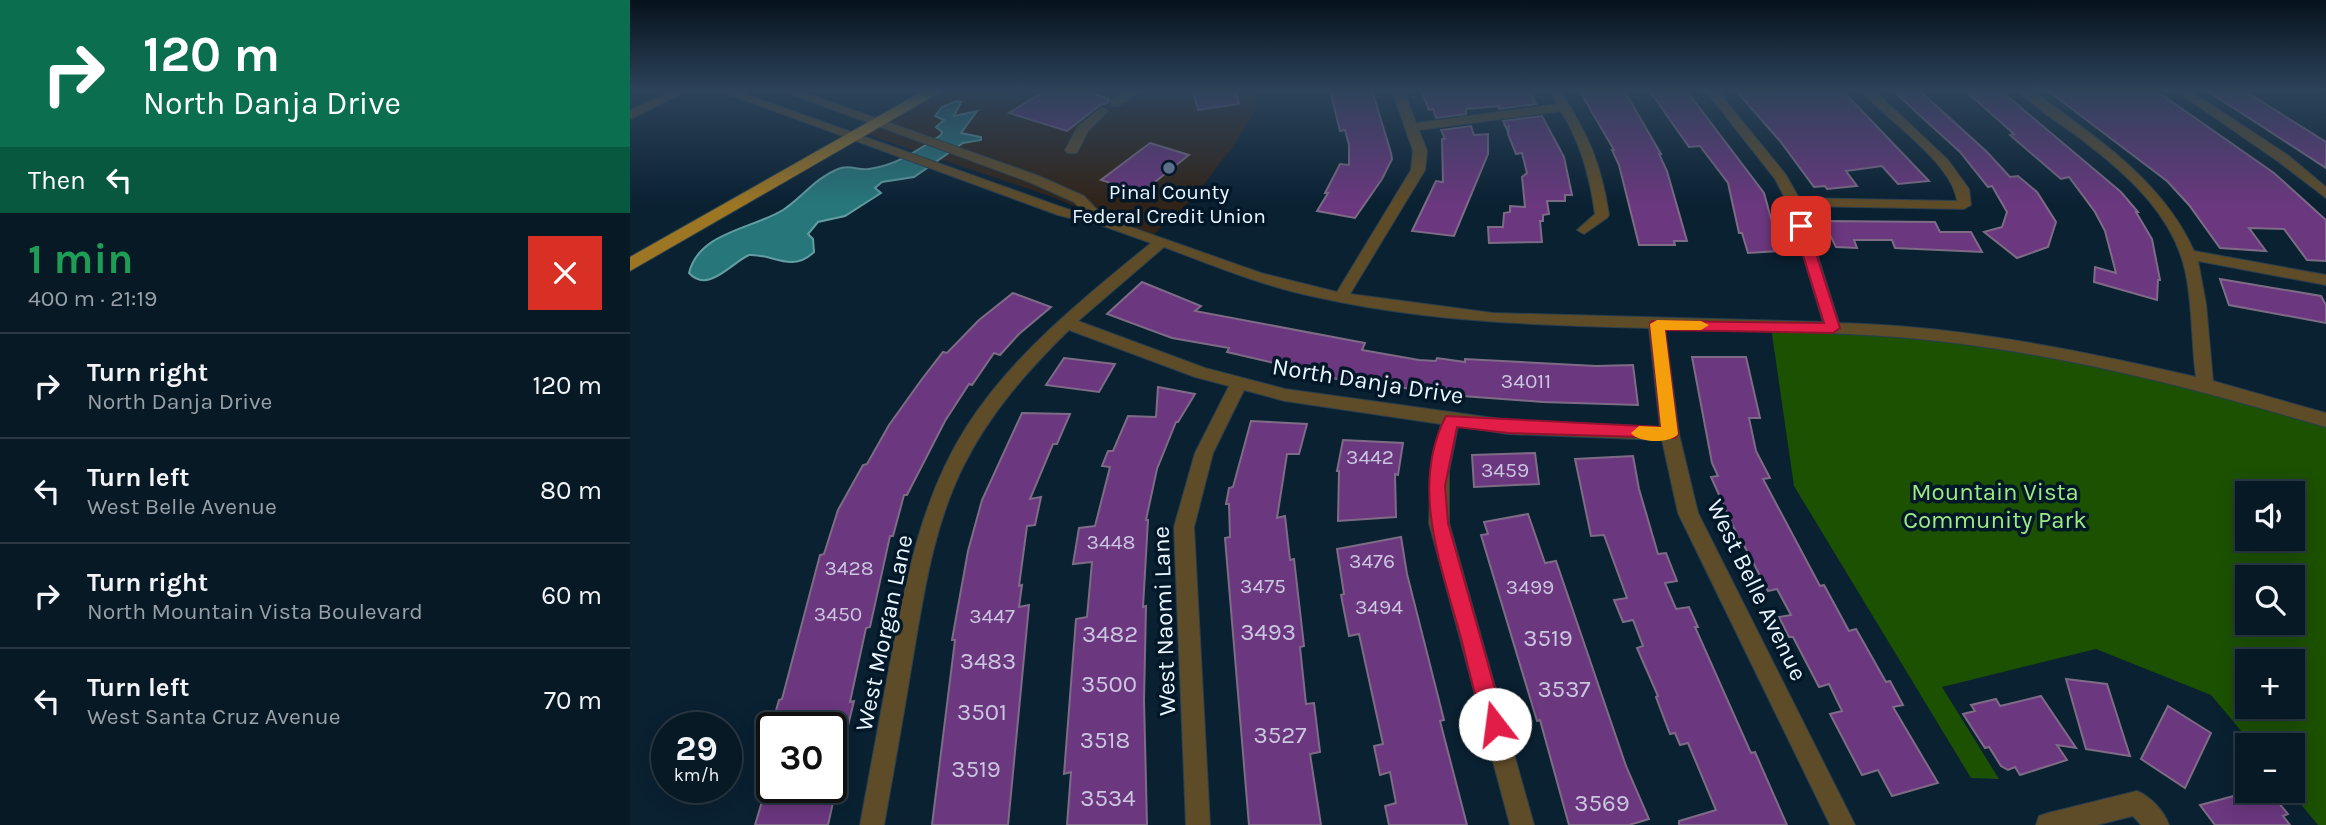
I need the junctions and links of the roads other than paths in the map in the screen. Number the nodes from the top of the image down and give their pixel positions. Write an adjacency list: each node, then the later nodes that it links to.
1 (834, 128): 11 (street)
2 (870, 128): 11 (main road)
3 (893, 128): 17 (street)
4 (1083, 128): 12 (street)
5 (1412, 128): 23 (street)
6 (1578, 128): 18 (street)
7 (1742, 128): 16 (street)
8 (1907, 128): 16 (street)
9 (2073, 128): 20 (street)
10 (2237, 128): 13 (street)
11 (856, 136): 17 (street); 21 (main road)
12 (1072, 150)
13 (2307, 177): 14 (street); 15 (street)
14 (2326, 177)
15 (2326, 194)
16 (1794, 202): 26 (street)
17 (1098, 218): 19 (street)
18 (1584, 230)
19 (1160, 243): 23 (street); 24 (street, West Morgan Lane)
20 (2188, 255): 22 (street); 28 (street)
21 (630, 265)
22 (2326, 280)
23 (1340, 297): 25 (street)
24 (1069, 324): 27 (street, North Danja Drive); 32 (street, West Morgan Lane)
25 (1657, 324): 26 (street); 31 (street, West Belle Avenue)
26 (1833, 328): 28 (street)
27 (1239, 384): 30 (street, North Danja Drive); 33 (street, West Naomi Lane)
28 (2205, 385): 29 (street)
29 (2326, 420)
30 (1451, 421): 31 (street, North Danja Drive); 34 (street)
31 (1670, 434): 35 (street, West Belle Avenue)
32 (872, 825)
33 (1198, 825)
34 (1522, 825)
35 (1843, 825)
36 (2048, 825): 37 (street)
37 (2157, 825)

